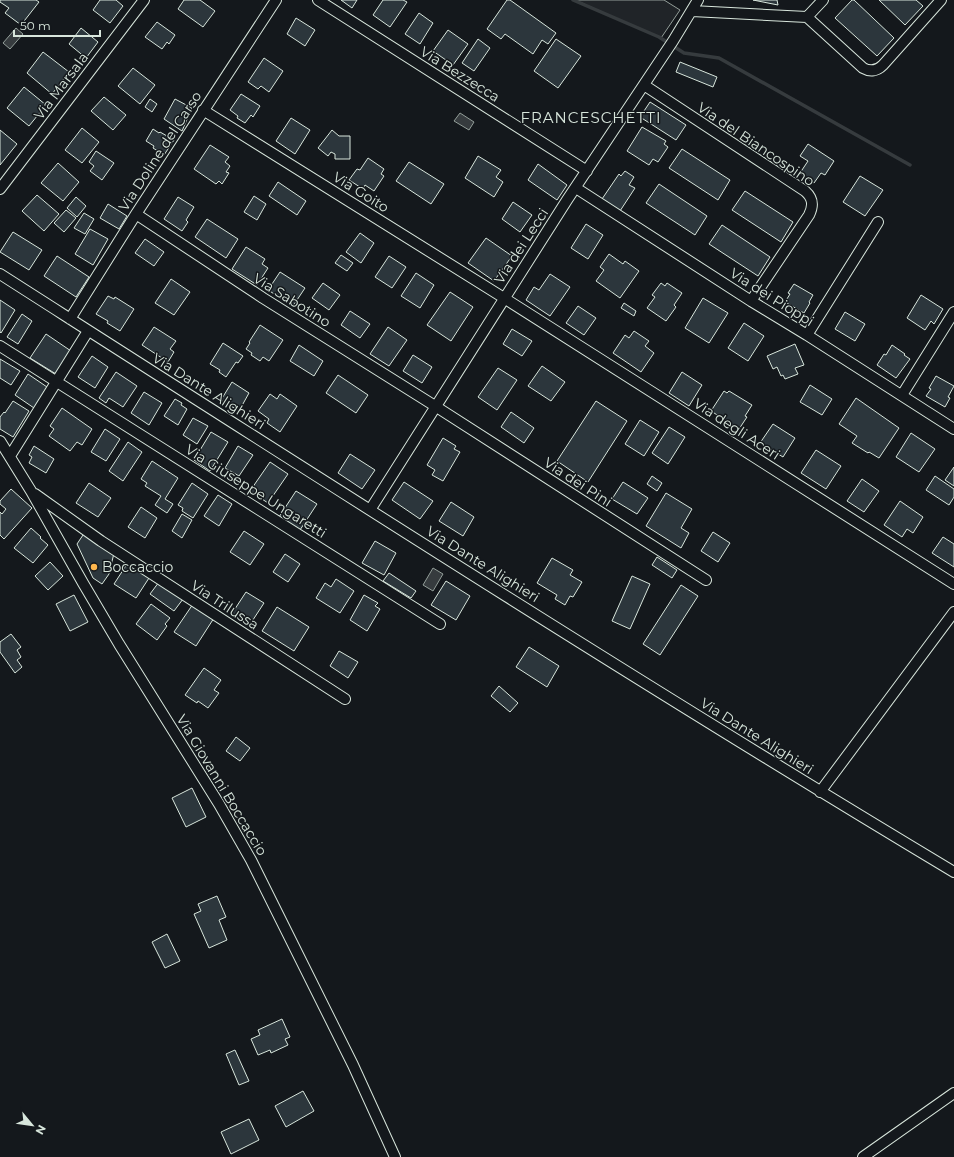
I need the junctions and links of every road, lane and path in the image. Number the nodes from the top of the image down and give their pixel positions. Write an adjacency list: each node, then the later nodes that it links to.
1 (144, 0): 13 (street, Via Marsala)
2 (276, 0): 10 (street, Via Doline del Carso)
3 (318, 0): 11 (street, Via Bezzecca)
4 (698, 0): 7 (street, Via dei Lecci)
5 (823, 0): 8 (street)
6 (941, 0): 8 (street)
7 (692, 11): 8 (street); 9 (street, Via dei Lecci)
8 (807, 17)
9 (644, 85): 11 (street, Via dei Lecci); 18 (street, Via del Biancospino)
10 (203, 110): 14 (street, Via Doline del Carso); 17 (street, Via Goito)
11 (587, 171): 12 (street, Via dei Lecci)
12 (576, 188): 17 (street, Via dei Lecci); 18 (street, Via dei Pioppi)
13 (0, 190)
14 (136, 214): 20 (street, Via Doline del Carso); 26 (street, Via Sabotino)
15 (878, 222): 22 (street)
16 (0, 274): 20 (street, Via Dante Alighieri)
17 (504, 298): 26 (street, Via dei Lecci); 33 (street, Via degli Aceri)
18 (751, 301): 22 (street, Via dei Pioppi)
19 (954, 312): 25 (street)
20 (70, 319): 21 (street, Via Dante Alighieri)
21 (88, 331): 24 (street); 31 (street, Via Dante Alighieri)
22 (807, 335): 25 (street, Via dei Pioppi)
23 (0, 346): 24 (street, Via Giuseppe Ungaretti)
24 (56, 381): 29 (street); 35 (street, Via Giuseppe Ungaretti)
25 (902, 395): 27 (street, Via dei Pioppi)
26 (435, 406): 31 (street, Via dei Lecci); 32 (street, Via dei Pini)
27 (954, 429)
28 (0, 441): 29 (street, Via Giovanni Boccaccio)
29 (10, 456): 30 (street, Via Giovanni Boccaccio)
30 (31, 491): 36 (street, Via Trilussa); 40 (street, Via Giovanni Boccaccio)
31 (370, 510): 37 (street, Via Dante Alighieri)
32 (706, 580)
33 (954, 584)
34 (954, 612): 37 (street)
35 (440, 624)
36 (345, 699)
37 (820, 792): 38 (street, Via Dante Alighieri)
38 (954, 872)
39 (954, 1093): 41 (street)
40 (395, 1157)
41 (863, 1157)

